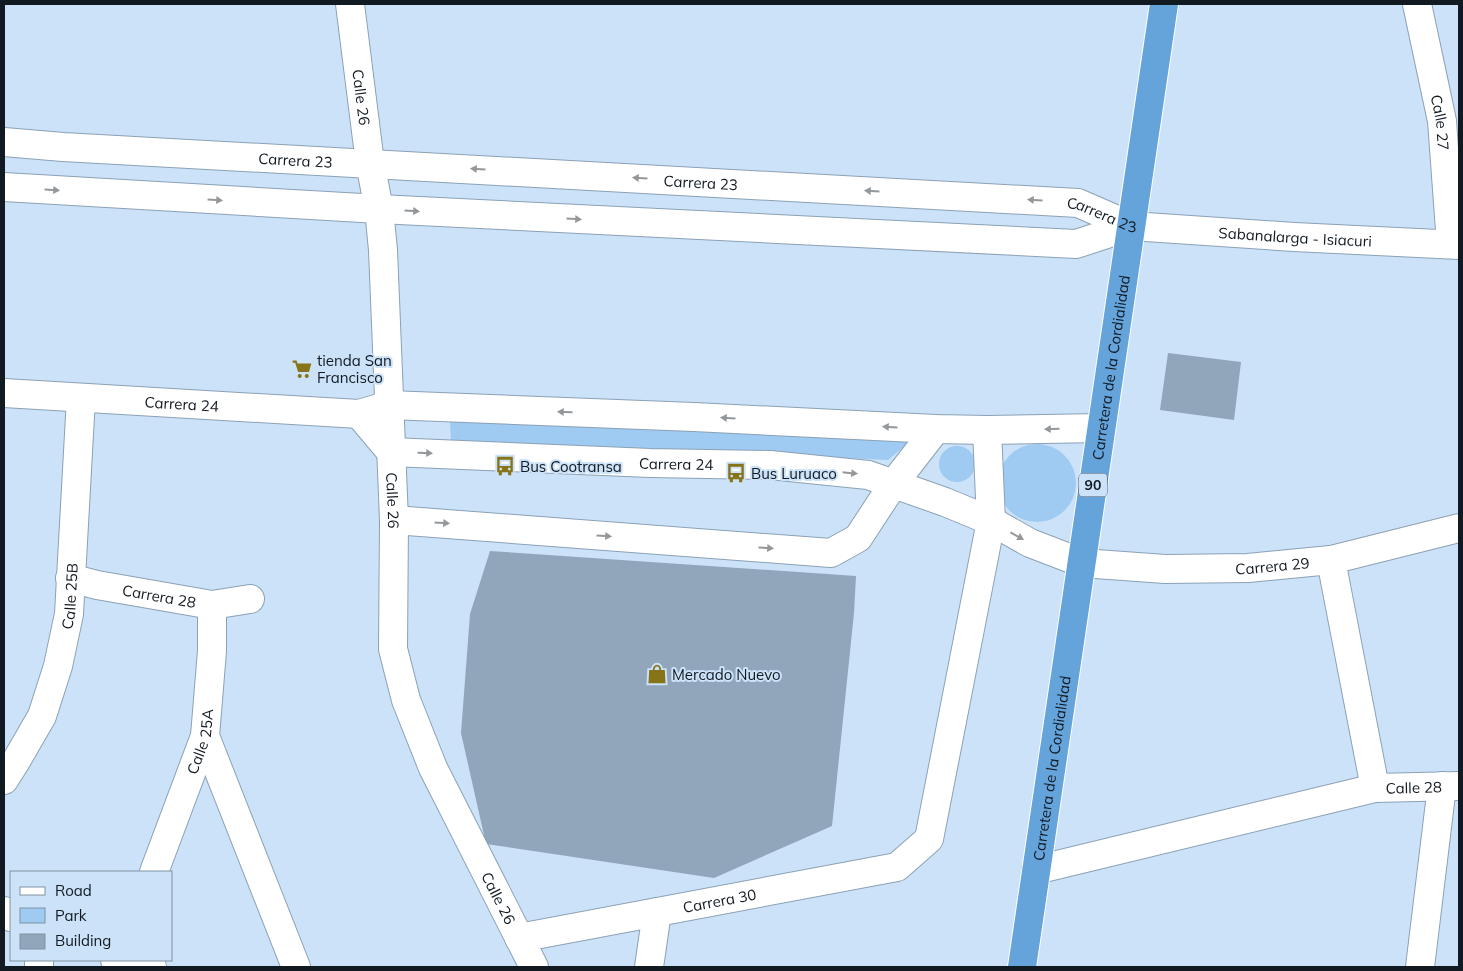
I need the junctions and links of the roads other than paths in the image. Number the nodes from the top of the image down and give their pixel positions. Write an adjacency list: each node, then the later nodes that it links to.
1 (350, 4): 5 (street, Calle 26)
2 (1164, 4): 8 (highway, Carretera de la Cordialidad / 90)
3 (1417, 4): 9 (street, Calle 27)
4 (4, 142): 5 (street, Carrera 23)
5 (370, 163): 7 (street, Calle 26); 8 (street, Carrera 23, one-way to 5)
6 (4, 187): 7 (street, Carrera 23, one-way to 7)
7 (379, 210): 8 (street, Carrera 23, one-way to 8); 12 (street, Calle 26)
8 (1131, 226): 9 (street, Sabanalarga - Isiacuri); 14 (highway, Carretera de la Cordialidad / 90)
9 (1455, 244)
10 (4, 393): 11 (street, Carrera 24)
11 (81, 398): 13 (street, Carrera 24); 24 (street, Calle 25B)
12 (389, 405): 13 (street, Carrera 24); 15 (street, Carrera 24, one-way to 12); 17 (street, Calle 26)
13 (359, 414): 17 (street)
14 (1101, 428): 16 (street, Carrera 24, one-way to 16); 23 (highway, Carretera de la Cordialidad / 90)
15 (936, 429): 16 (street, Carrera 24); 18 (street)
16 (987, 430): 20 (street, Carrera 30)
17 (391, 452): 18 (street, Carrera 24, one-way to 18); 19 (street, Calle 26)
18 (894, 483): 19 (street, one-way to 18); 20 (street, Carrera 24)
19 (394, 520): 34 (street, Calle 26)
20 (991, 521): 23 (street, Carrera 24, one-way to 23); 33 (street, Carrera 30)
21 (1459, 528): 22 (street, Carrera 29)
22 (1330, 560): 23 (street, Carrera 29); 30 (street, Calle 28)
23 (1082, 562): 31 (highway, Carretera de la Cordialidad / 90)
24 (70, 578): 26 (street, Carrera 28); 28 (street, Calle 25B)
25 (250, 599): 26 (street, Carrera 28)
26 (212, 605): 27 (street, Calle 25A)
27 (204, 736): 32 (street, Calle 25A); 37 (street)
28 (4, 780)
29 (1451, 786): 30 (street, Calle 28); 41 (street, Calle 28)
30 (1375, 788): 31 (street)
31 (1036, 870): 40 (highway, Carretera de la Cordialidad / 90)
32 (154, 871)
33 (657, 912): 34 (street, Carrera 30); 39 (street)
34 (519, 938): 38 (street, Calle 26)
35 (124, 961): 36 (street)
36 (152, 967)
37 (296, 967)
38 (534, 967)
39 (649, 967)
40 (1022, 967)
41 (1420, 967)

